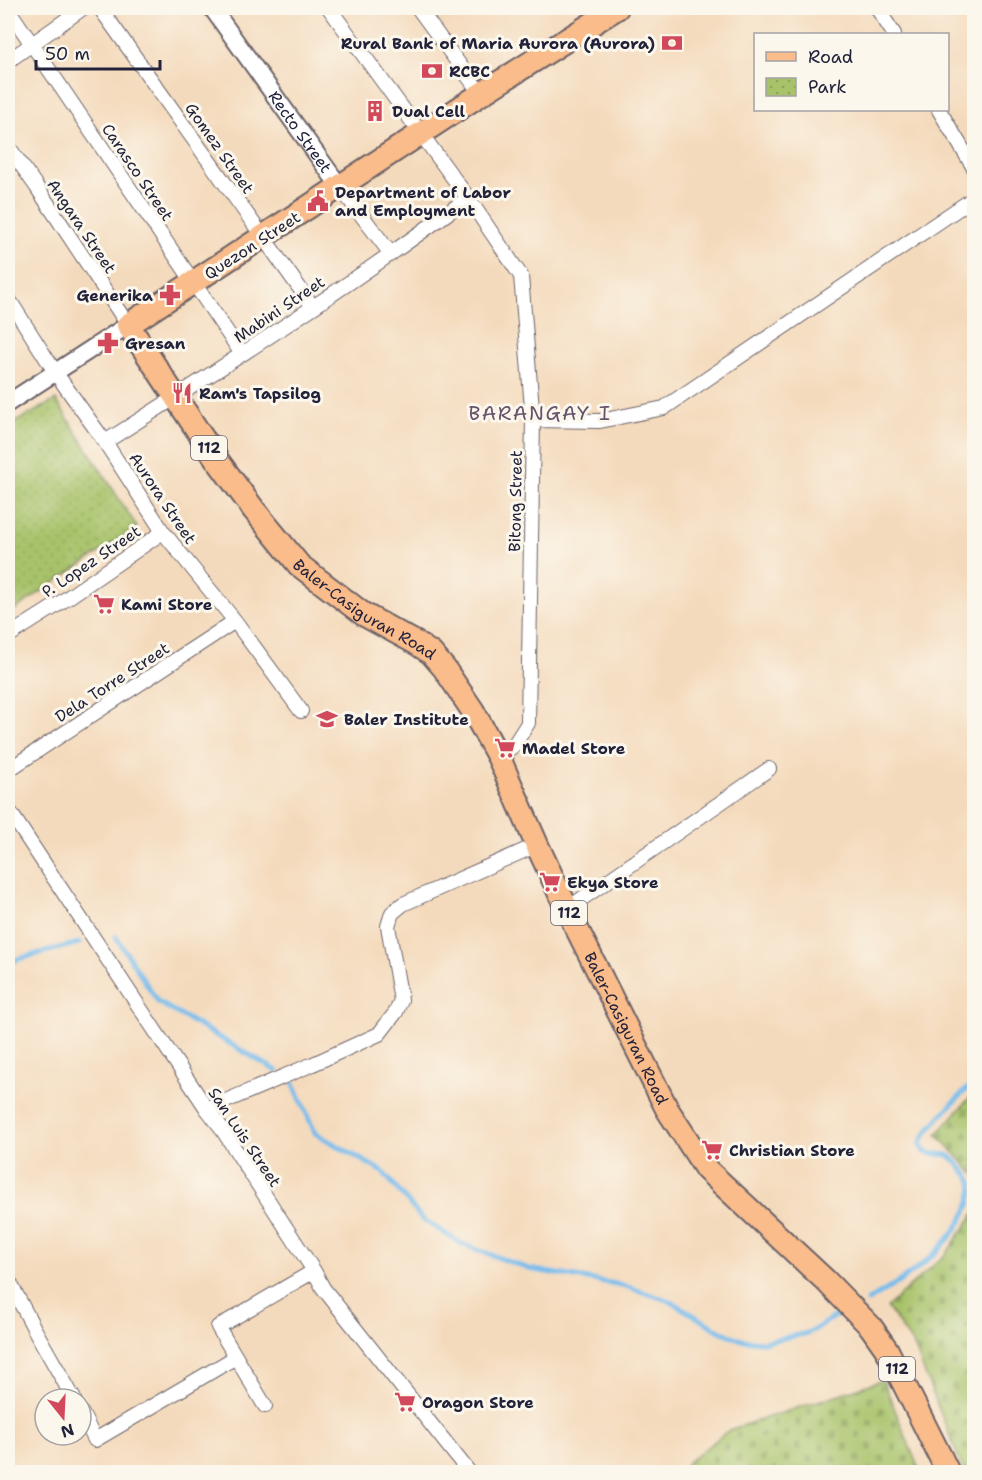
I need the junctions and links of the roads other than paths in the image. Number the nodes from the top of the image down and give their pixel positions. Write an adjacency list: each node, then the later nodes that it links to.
1 (83, 8): 10 (street)
2 (100, 8): 20 (street, Gomez Street)
3 (212, 8): 17 (street, Recto Street)
4 (329, 8): 14 (street, Bitong Street)
5 (418, 8): 12 (street)
6 (616, 8): 12 (main road, Quezon Street)
7 (877, 8): 9 (street)
8 (8, 9): 10 (street, Carasco Street)
9 (893, 33)
10 (31, 44): 11 (street); 22 (street, Carasco Street)
11 (8, 61)
12 (481, 94): 14 (main road, Quezon Street)
13 (940, 111): 16 (street)
14 (421, 134): 17 (main road, Quezon Street); 18 (street, Bitong Street)
15 (8, 146): 25 (street, Angara Street)
16 (975, 168)
17 (340, 187): 20 (main road, Quezon Street); 21 (street, Recto Street)
18 (468, 198): 21 (street, Mabini Street); 30 (street, Bitong Street)
19 (975, 198): 30 (street)
20 (263, 237): 22 (main road, Quezon Street); 24 (street, Gomez Street)
21 (391, 254): 24 (street, Mabini Street)
22 (193, 283): 25 (main road, Quezon Street); 26 (street, Carasco Street)
23 (8, 298): 27 (street, Aurora Street)
24 (313, 307): 26 (street, Mabini Street)
25 (128, 325): 27 (street, Quezon Street); 28 (main road, Baler-Casiguran Road / 112)
26 (242, 354): 28 (street, Mabini Street)
27 (55, 372): 29 (street, Quezon Street); 31 (street, Aurora Street)
28 (176, 397): 31 (street, Mabini Street); 36 (main road, Baler-Casiguran Road / 112)
29 (8, 403)
30 (533, 420): 36 (street, Bitong Street)
31 (105, 442): 32 (street, Aurora Street)
32 (163, 532): 33 (street, Aurora Street); 34 (street, P. Lopez Street)
33 (235, 621): 35 (street, Aurora Street); 38 (street, Dela Torre Street)
34 (8, 636)
35 (301, 711)
36 (499, 758): 40 (main road, Baler-Casiguran Road / 112)
37 (769, 769): 41 (street)
38 (8, 770)
39 (8, 809): 42 (street, San Luis Street)
40 (537, 845): 41 (main road, Baler-Casiguran Road / 112); 42 (street)
41 (567, 909): 50 (main road, Baler-Casiguran Road / 112)
42 (207, 1109): 43 (street, San Luis Street)
43 (314, 1271): 45 (street); 49 (street, San Luis Street)
44 (8, 1279): 46 (street)
45 (236, 1358): 47 (street); 48 (street)
46 (67, 1387)
47 (265, 1406)
48 (93, 1436)
49 (469, 1473)
50 (948, 1473)

